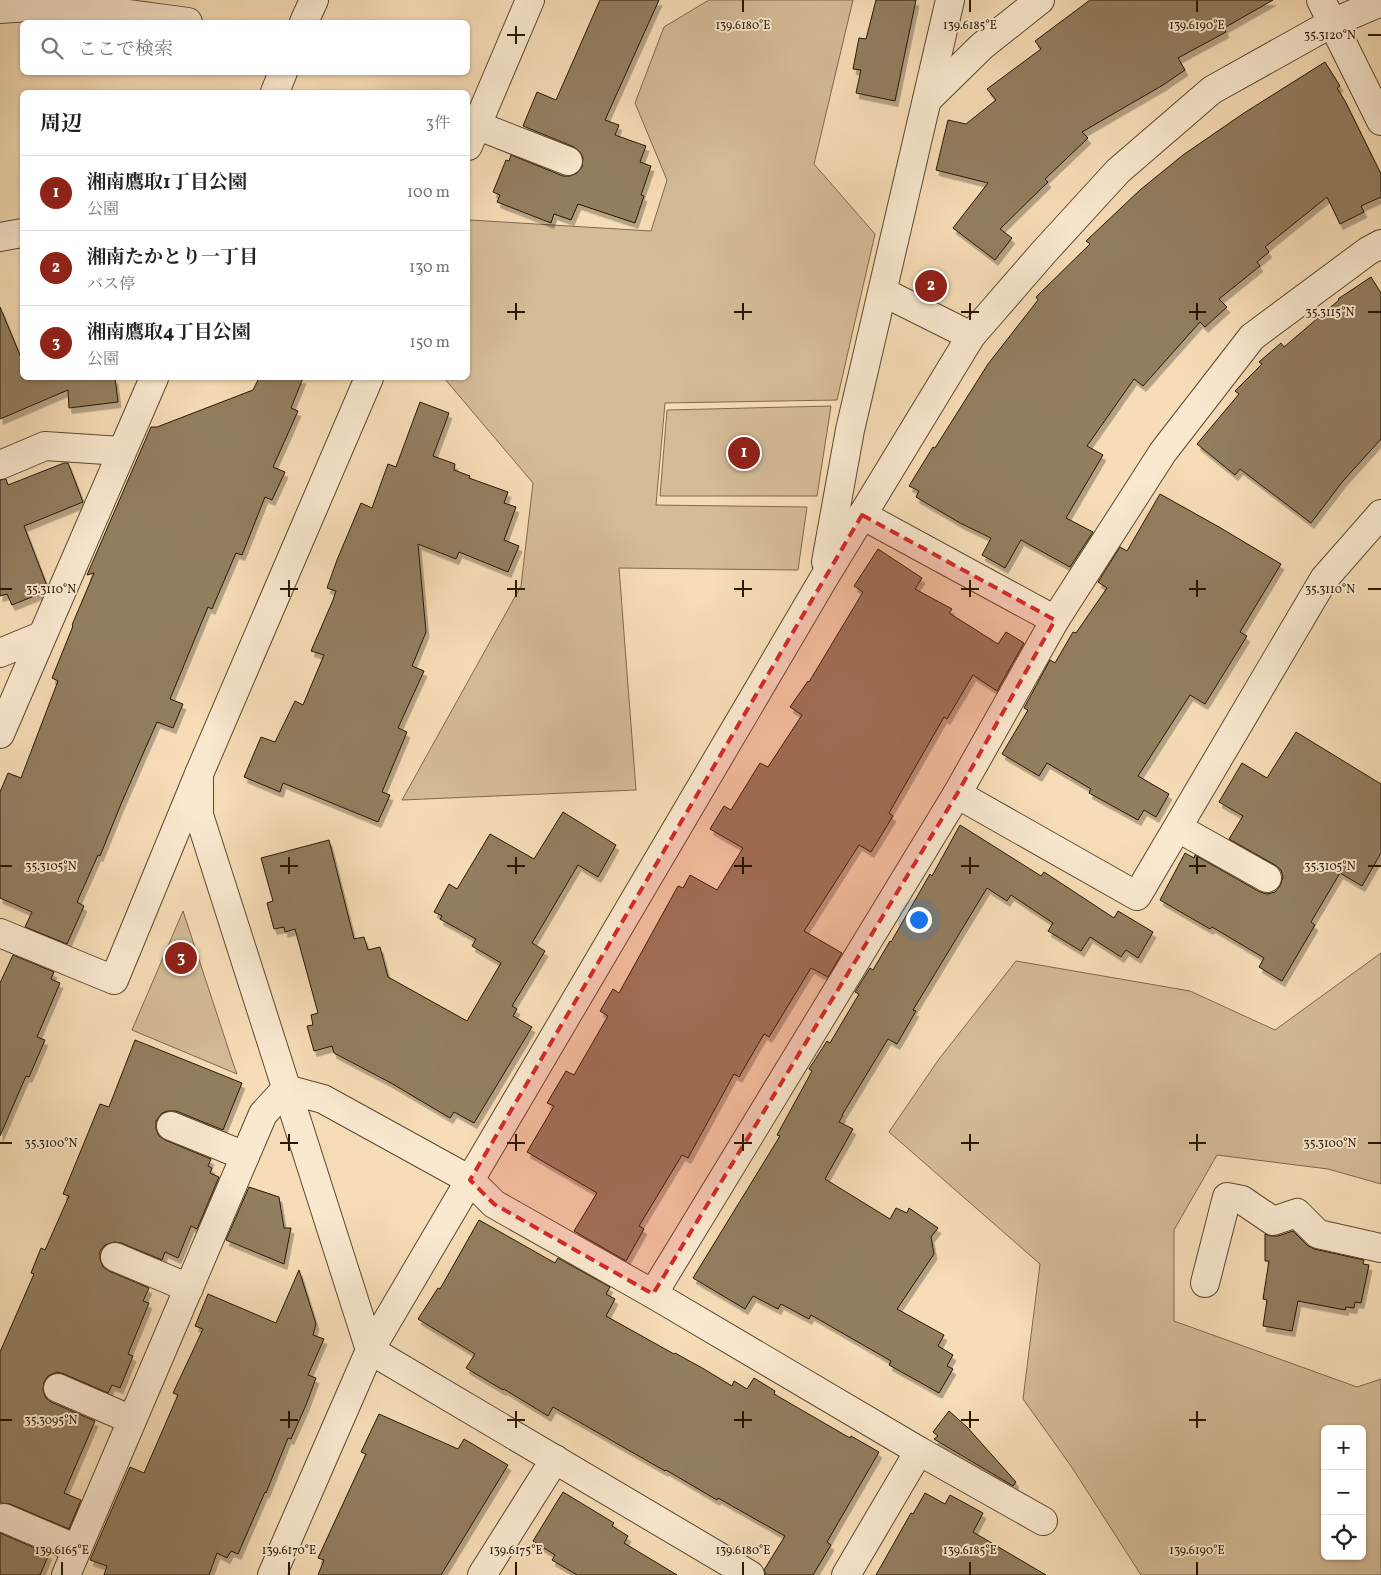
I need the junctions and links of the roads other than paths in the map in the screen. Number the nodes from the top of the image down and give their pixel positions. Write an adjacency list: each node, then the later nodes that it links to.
1 (314, 0): 10 (street)
2 (530, 0): 15 (street)
3 (950, 0): 13 (street)
4 (1040, 0): 13 (street)
5 (1381, 2): 8 (street)
6 (42, 3): 7 (street); 9 (street)
7 (0, 9)
8 (1326, 12): 14 (street); 21 (street)
9 (173, 20)
10 (305, 20)
11 (283, 75): 12 (street)
12 (276, 90)
13 (927, 100): 20 (street)
14 (1381, 121)
15 (472, 135): 16 (street)
16 (568, 161)
17 (20, 233): 18 (street)
18 (0, 237)
19 (1381, 244): 29 (street)
20 (883, 292): 21 (street); 28 (street)
21 (971, 336): 27 (street)
22 (153, 380): 24 (street)
23 (367, 380): 33 (street)
24 (121, 451): 25 (street); 30 (street)
25 (0, 464)
26 (1381, 514): 35 (street)
27 (862, 515): 28 (street); 29 (street)
28 (824, 578): 41 (street)
29 (1055, 620): 34 (street)
30 (41, 636): 31 (street); 32 (street)
31 (0, 653)
32 (0, 734)
33 (199, 774): 37 (street); 38 (street)
34 (957, 794): 35 (street); 46 (street)
35 (1178, 828): 36 (street)
36 (1267, 878)
37 (0, 933)
38 (286, 1089): 40 (street); 41 (street); 47 (street)
39 (171, 1126): 40 (street)
40 (245, 1156): 45 (street)
41 (470, 1180): 46 (street); 47 (street)
42 (1381, 1248): 44 (street)
43 (115, 1257): 45 (street)
44 (1205, 1283)
45 (189, 1288): 49 (street)
46 (653, 1294): 50 (street)
47 (370, 1350): 51 (street); 56 (street)
48 (58, 1388): 49 (street)
49 (132, 1420): 54 (street)
50 (919, 1450): 53 (street); 59 (street)
51 (555, 1459): 57 (street); 58 (street)
52 (4, 1518): 54 (street)
53 (1043, 1522)
54 (77, 1549): 55 (street)
55 (66, 1575)
56 (272, 1575)
57 (482, 1575)
58 (750, 1575)
59 (846, 1575)

